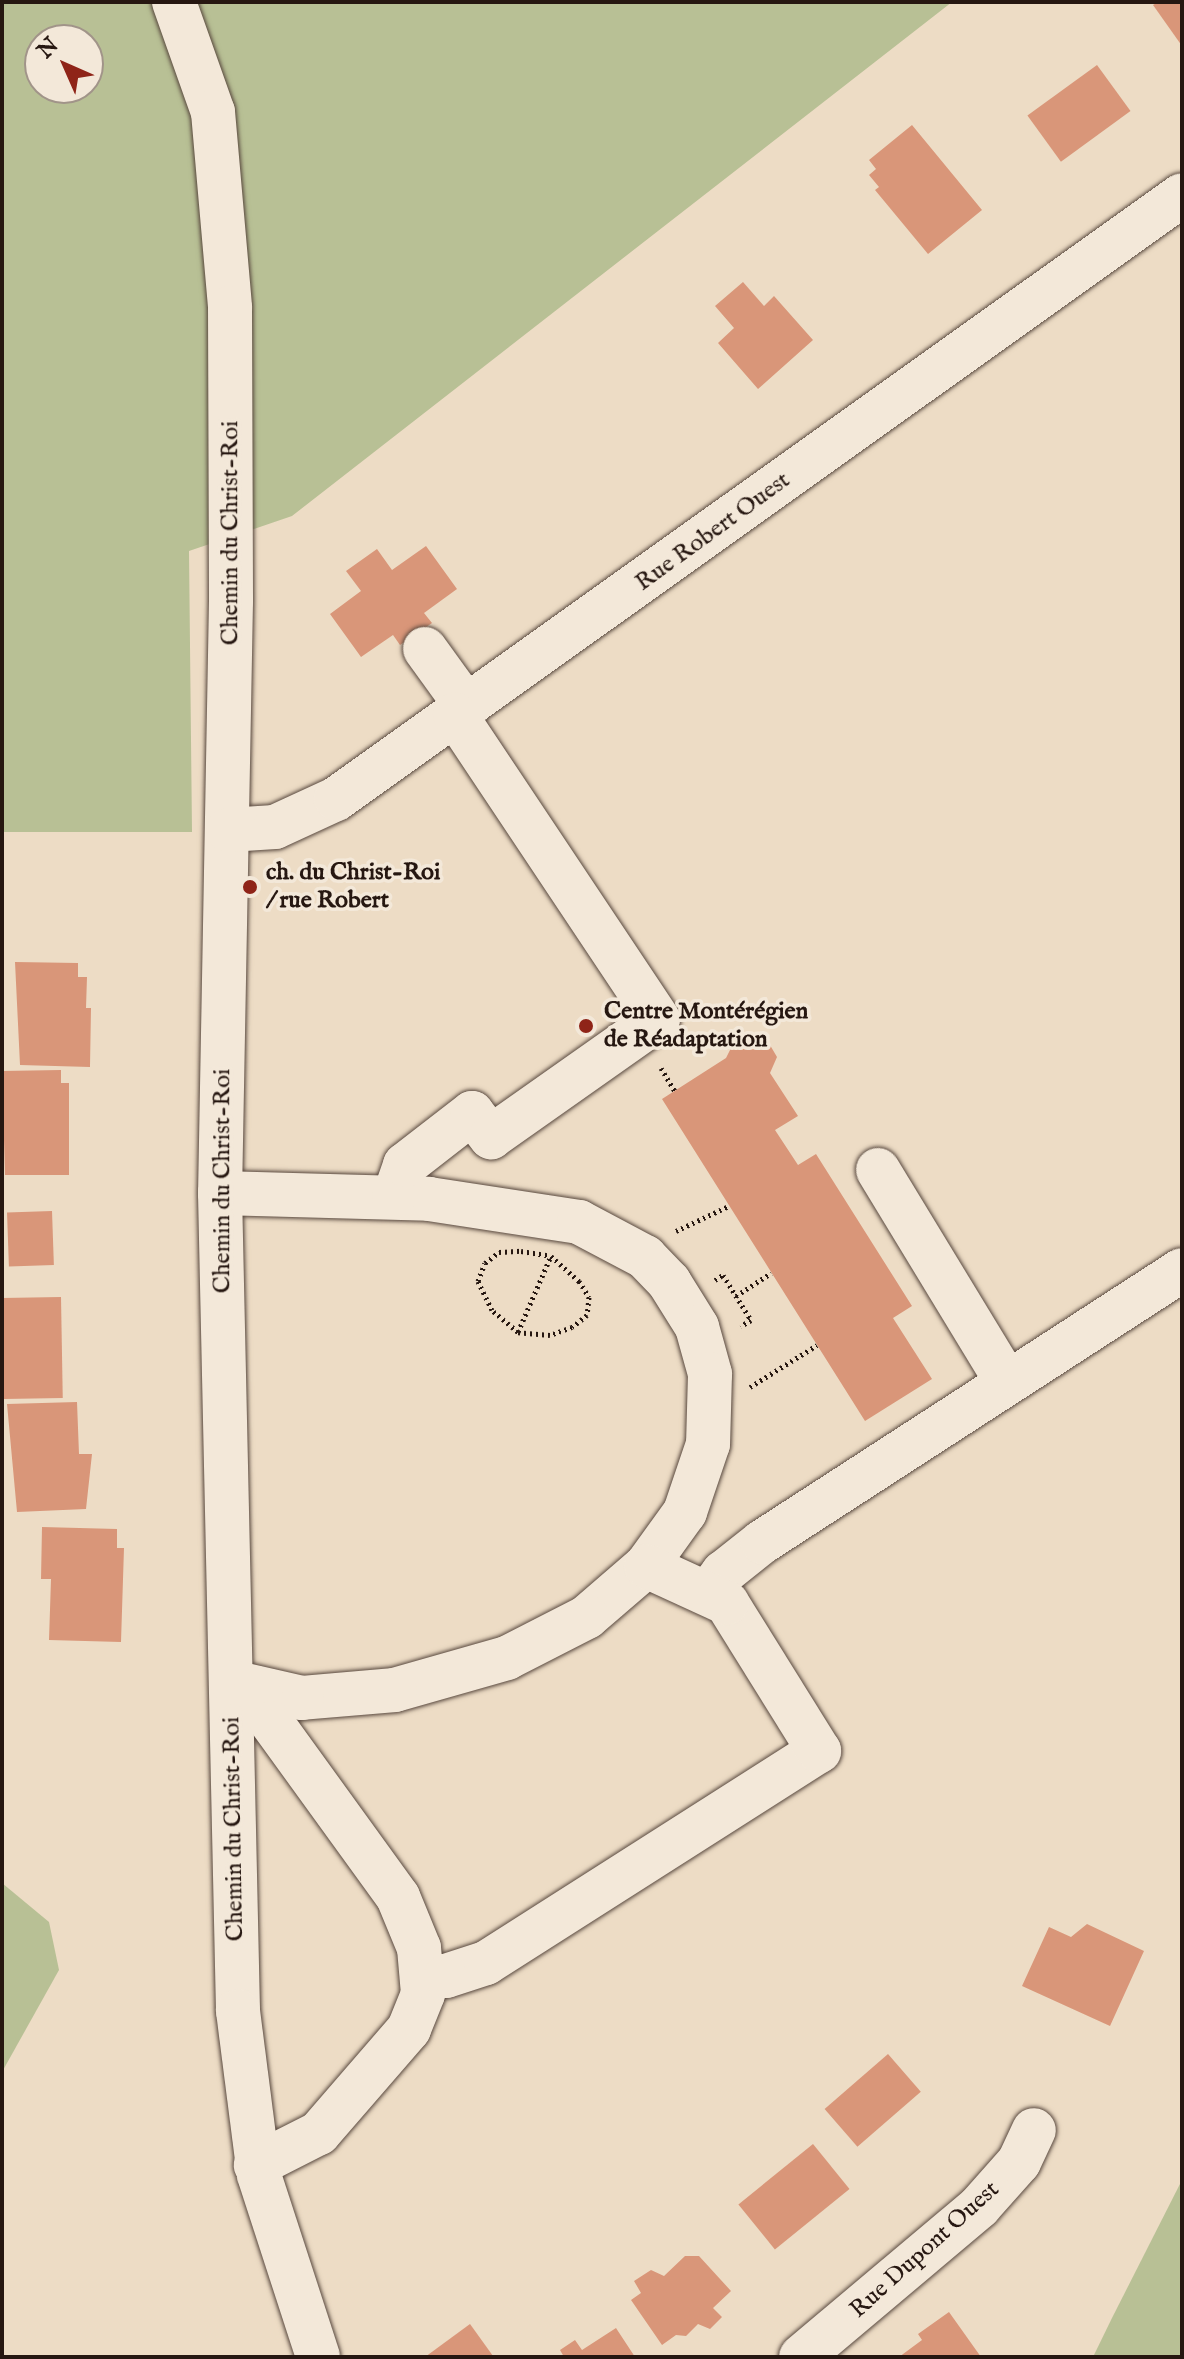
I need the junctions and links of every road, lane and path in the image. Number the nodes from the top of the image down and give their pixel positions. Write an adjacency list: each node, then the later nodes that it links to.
1 (174, 2): 5 (street, Chemin du Christ-Roi)
2 (1182, 195): 4 (street, Rue Robert Ouest)
3 (425, 649): 4 (street)
4 (461, 711): 5 (street, Rue Robert Ouest); 8 (street)
5 (228, 830): 7 (street, Chemin du Christ-Roi)
6 (878, 1170): 20 (street)
7 (220, 1193): 8 (street); 24 (street, Chemin du Christ-Roi)
8 (394, 1197): 22 (street)
9 (729, 1206): 10 (path)
10 (664, 1236)
11 (556, 1244): 12 (path)
12 (551, 1256): 18 (path); 18 (path); 18 (path)
13 (1182, 1270): 20 (street)
14 (771, 1273): 16 (path)
15 (723, 1275): 16 (path)
16 (736, 1296): 17 (path)
17 (751, 1320)
18 (518, 1332)
19 (817, 1345): 21 (path)
20 (1007, 1382): 23 (street)
21 (741, 1393)
22 (646, 1566): 23 (street); 24 (street)
23 (709, 1592): 25 (street)
24 (244, 1685): 25 (street); 27 (street, Chemin du Christ-Roi)
25 (422, 1976): 27 (street)
26 (1034, 2130): 29 (street, Rue Dupont Ouest)
27 (256, 2165): 28 (street, Chemin du Christ-Roi)
28 (318, 2357)
29 (801, 2357)

